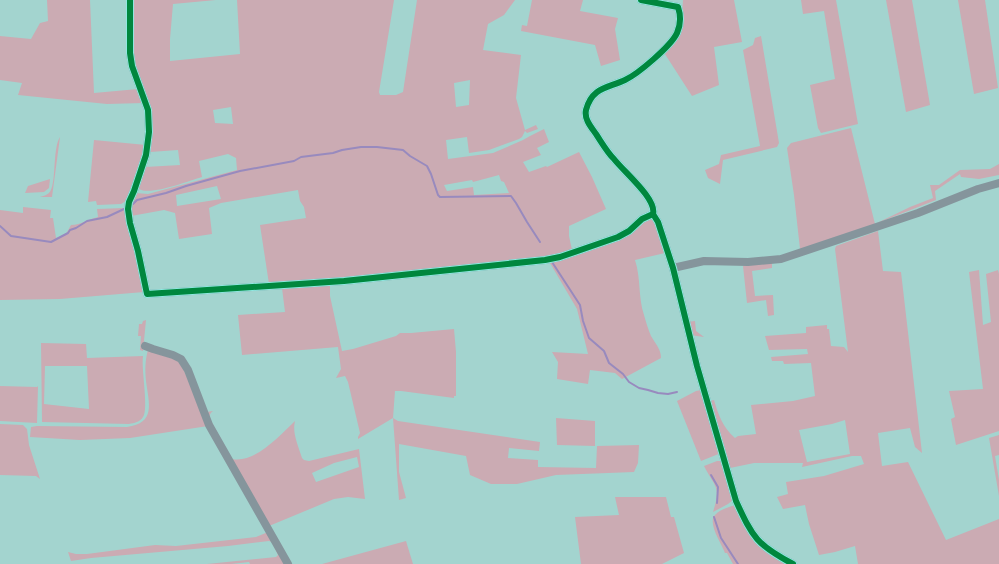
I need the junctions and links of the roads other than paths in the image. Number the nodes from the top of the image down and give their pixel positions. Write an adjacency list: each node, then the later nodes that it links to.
1 (130, 0): 4 (street)
2 (641, 0): 4 (street)
3 (999, 183): 5 (street)
4 (653, 214): 5 (street)
5 (673, 268): 8 (street)
6 (145, 346): 7 (street)
7 (288, 564)
8 (794, 564)

